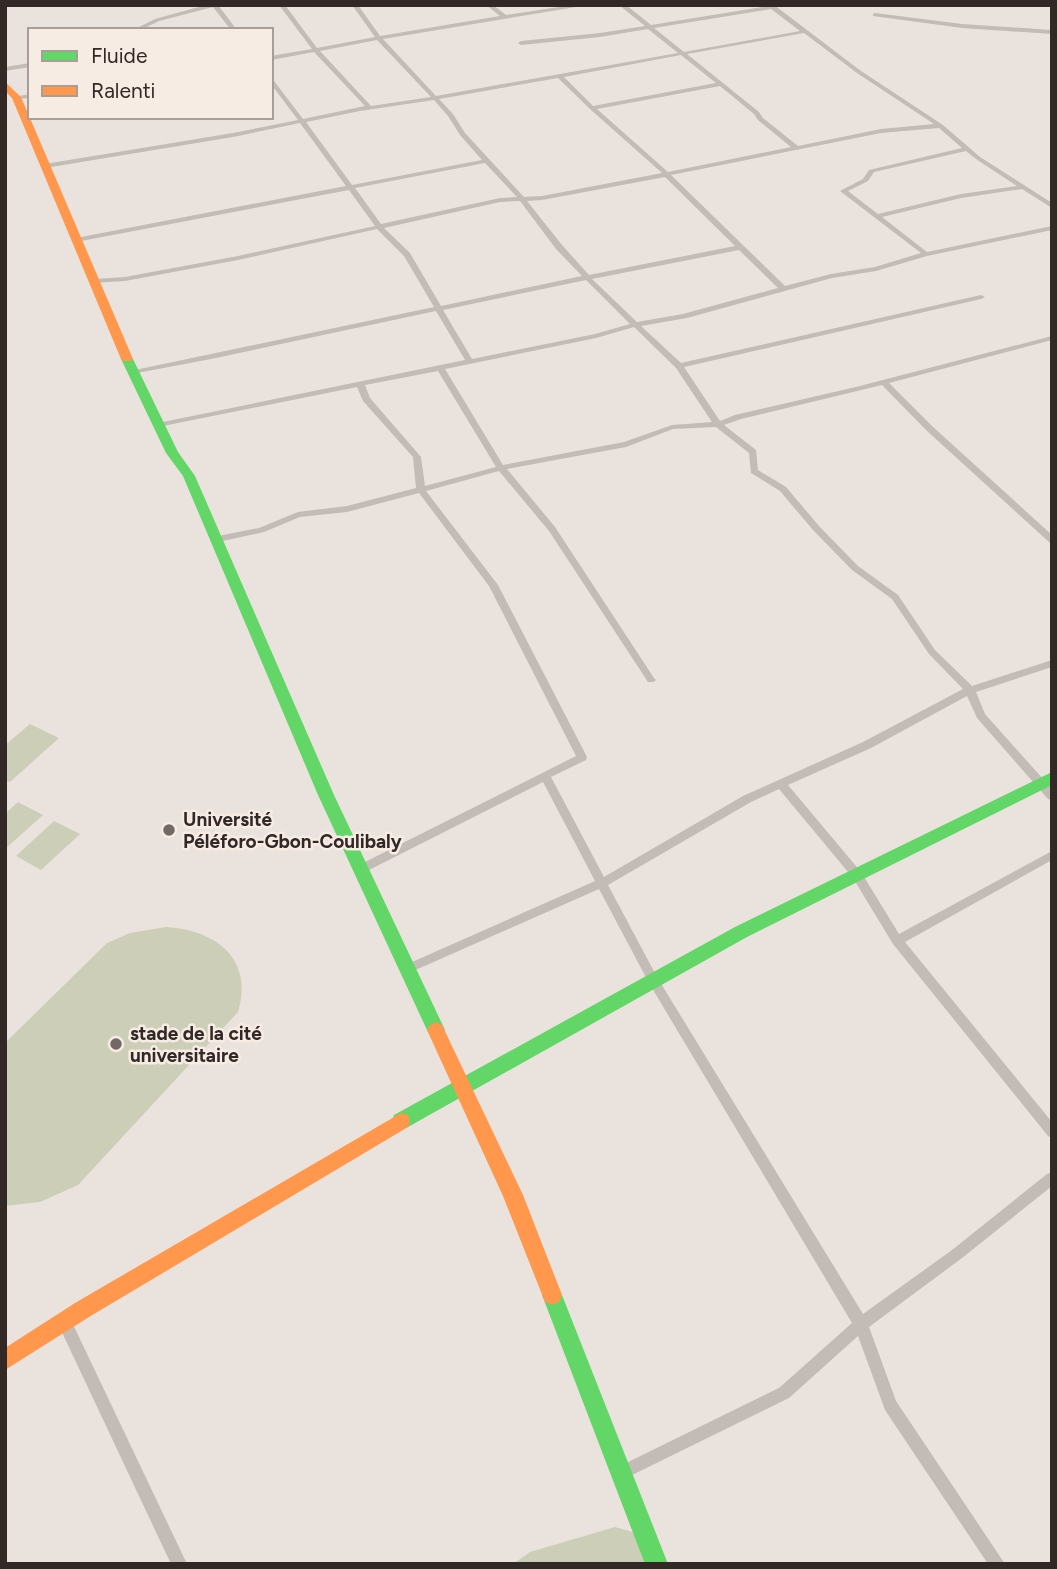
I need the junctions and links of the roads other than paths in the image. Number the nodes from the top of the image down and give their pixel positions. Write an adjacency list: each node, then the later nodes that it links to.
1 (214, 5): 11 (street); 12 (street)
2 (282, 5): 17 (street)
3 (355, 5): 15 (street)
4 (489, 5): 9 (street)
5 (585, 5): 9 (street)
6 (622, 5): 10 (street)
7 (771, 6): 10 (street); 13 (street)
8 (875, 15): 14 (street)
9 (506, 18): 15 (street)
10 (645, 26): 16 (street); 18 (street)
11 (140, 28)
12 (232, 28)
13 (802, 32): 18 (street); 30 (street)
14 (1052, 32)
15 (380, 40): 17 (street); 26 (street)
16 (521, 43)
17 (316, 50): 19 (street); 27 (street)
18 (684, 53): 22 (street); 24 (street)
19 (273, 58)
20 (28, 65): 21 (street)
21 (5, 69)
22 (559, 75): 26 (street); 28 (street)
23 (273, 82): 29 (street)
24 (721, 84): 28 (street); 31 (street)
25 (17, 93): 34 (street)
26 (433, 98): 27 (street); 33 (street)
27 (370, 108): 29 (street)
28 (592, 108): 35 (street)
29 (300, 121): 34 (street); 37 (street)
30 (941, 126): 31 (street); 32 (street)
31 (795, 147): 35 (street)
32 (966, 149): 36 (street); 40 (street)
33 (487, 161): 37 (street); 38 (street)
34 (45, 166): 43 (street)
35 (665, 174): 38 (street); 44 (street)
36 (1024, 187): 39 (street); 40 (street)
37 (349, 188): 41 (street); 43 (street)
38 (521, 198): 41 (street); 46 (street)
39 (1052, 206)
40 (879, 216): 45 (street)
41 (380, 228): 47 (street); 50 (street)
42 (1052, 228): 45 (street)
43 (76, 240): 47 (street)
44 (742, 247): 46 (street); 48 (street)
45 (926, 254): 48 (street)
46 (587, 278): 50 (street); 51 (street)
47 (95, 281): 56 (street)
48 (782, 288): 51 (street)
49 (981, 297): 54 (street)
50 (440, 310): 53 (street); 56 (street)
51 (637, 324): 53 (street); 54 (street)
52 (1052, 338): 57 (street)
53 (470, 362): 55 (street)
54 (679, 366): 59 (street)
55 (440, 368): 58 (street); 61 (street)
56 (135, 372): 60 (street)
57 (883, 381): 59 (street); 64 (street)
58 (360, 384): 60 (street); 62 (street)
59 (718, 424): 61 (street); 67 (street)
60 (158, 425): 63 (street)
61 (501, 468): 62 (street); 66 (street)
62 (421, 490): 63 (street); 68 (street)
63 (218, 539): 72 (street)
64 (1052, 540)
65 (1052, 663): 67 (street)
66 (651, 680)
67 (970, 690): 69 (street); 70 (street)
68 (545, 776): 72 (street); 74 (street)
69 (781, 784): 73 (street); 74 (street)
70 (1048, 786): 73 (street)
71 (1052, 855): 75 (street)
72 (361, 869): 76 (street)
73 (857, 875): 75 (street); 77 (street)
74 (602, 883): 76 (street); 77 (street)
75 (897, 940): 79 (street)
76 (407, 969): 78 (street)
77 (653, 980): 78 (street); 82 (street)
78 (461, 1085): 81 (street); 84 (street)
79 (1052, 1132)
80 (1052, 1178): 82 (street)
81 (64, 1321): 83 (street); 85 (street)
82 (861, 1324): 84 (street); 87 (street)
83 (5, 1360)
84 (623, 1472): 86 (street)
85 (179, 1564)
86 (657, 1564)
87 (997, 1564)

